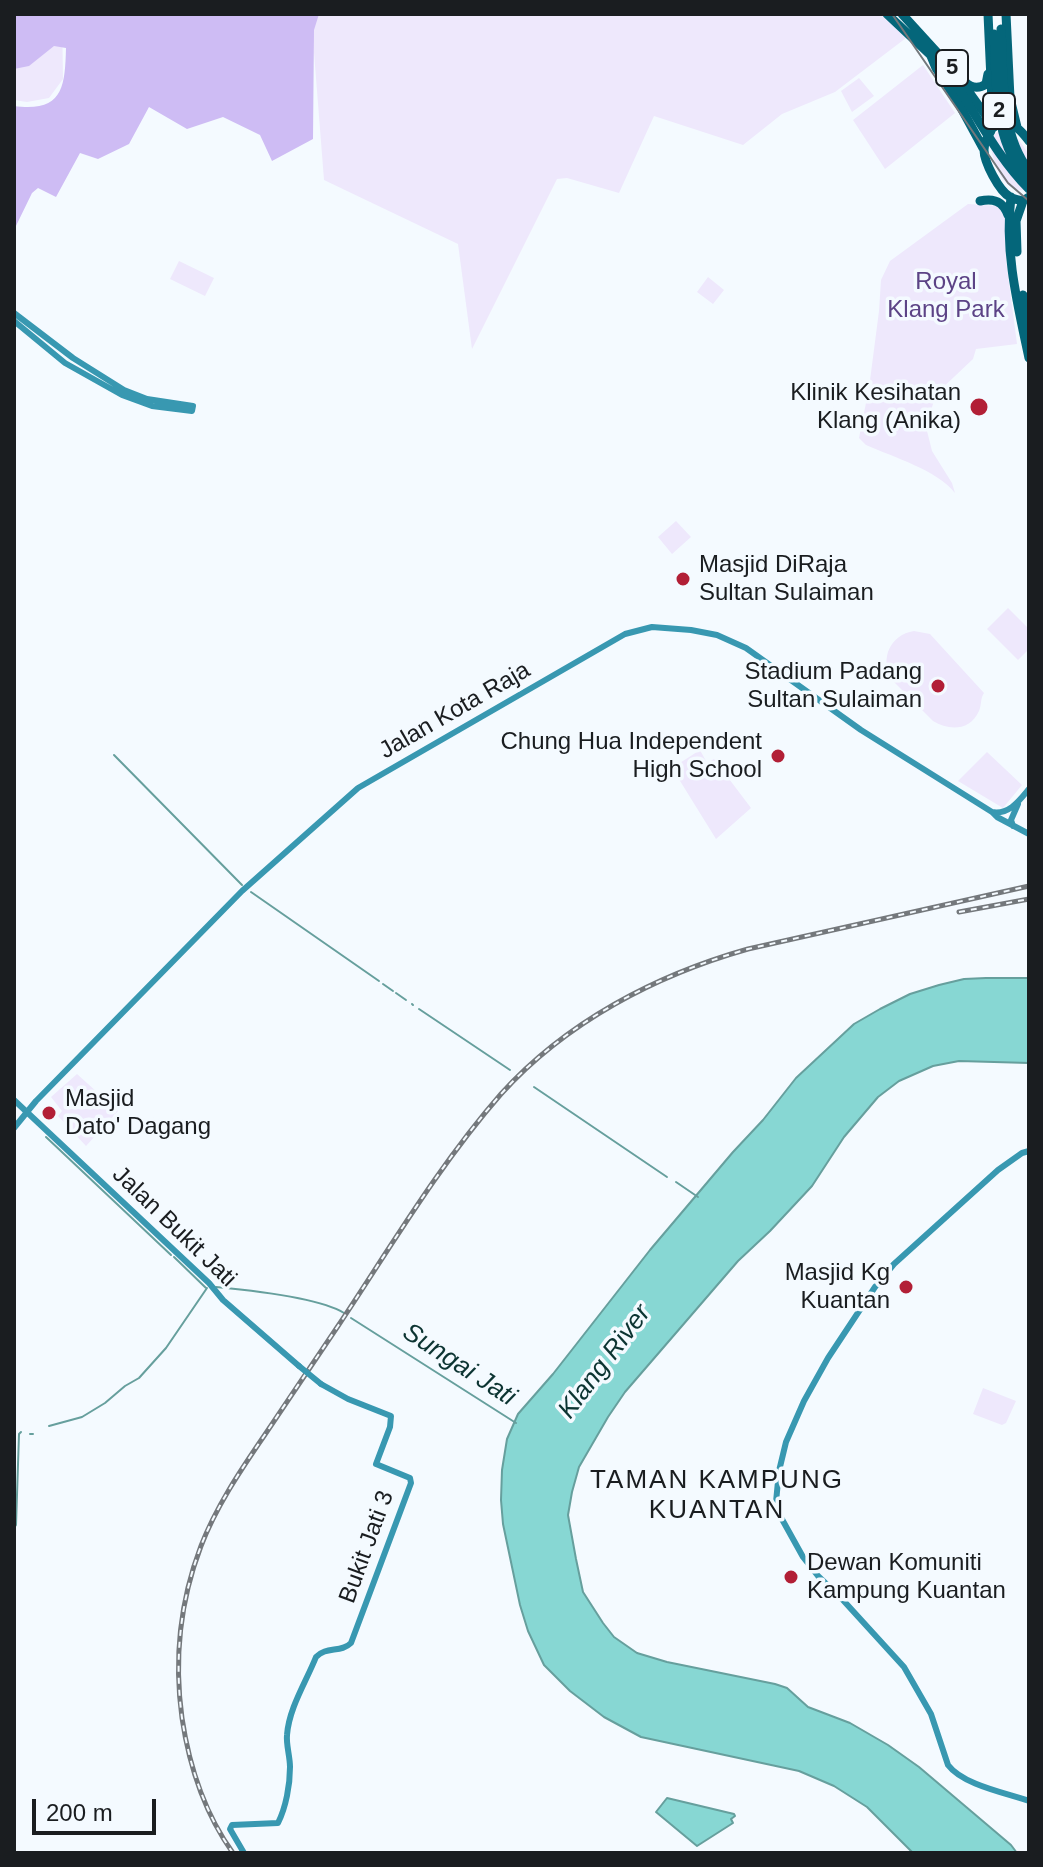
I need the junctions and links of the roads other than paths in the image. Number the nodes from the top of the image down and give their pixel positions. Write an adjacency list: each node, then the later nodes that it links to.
1 (887, 14): 7 (highway, 5)
2 (902, 14): 8 (highway, 5)
3 (990, 14): 6 (highway, 2)
4 (1003, 14): 6 (highway, 2)
5 (1012, 14): 6 (street)
6 (998, 34): 8 (highway); 9 (highway); 10 (highway); 15 (highway, 2, bridge); 16 (highway, 2, bridge)
7 (931, 56): 8 (highway, 5); 14 (highway, 5)
8 (954, 75): 11 (highway, 5); 18 (highway, 5, bridge)
9 (1010, 98): 10 (highway); 12 (highway)
10 (992, 100): 11 (highway)
11 (994, 127): 12 (highway); 14 (highway)
12 (1017, 127): 13 (highway)
13 (1029, 141)
14 (983, 148): 17 (highway, 5)
15 (1029, 171)
16 (1029, 180)
17 (1011, 197): 18 (highway); 20 (highway)
18 (1028, 199): 20 (highway)
19 (980, 201): 20 (highway)
20 (1013, 216): 23 (highway); 24 (highway)
21 (14, 313): 22 (street)
22 (14, 321)
23 (1029, 325)
24 (1029, 358)
25 (1029, 789): 26 (street)
26 (1020, 799): 27 (street); 28 (street)
27 (992, 812): 28 (street, Jalan Kota Raja); 31 (street, Jalan Kota Raja)
28 (1013, 826): 29 (street, Jalan Kota Raja)
29 (1029, 834)
30 (14, 1101): 31 (street); 32 (street, Jalan Bukit Jati); 34 (street)
31 (36, 1101): 32 (street, Jalan Kota Raja)
32 (27, 1113): 33 (street, Jalan Bukit Jati); 34 (street, Jalan Kota Raja)
33 (39, 1124): 34 (street); 36 (street, Jalan Bukit Jati, bridge)
34 (15, 1126)
35 (1029, 1151): 37 (street)
36 (410, 1478): 38 (street, Bukit Jati 3)
37 (1029, 1801)
38 (244, 1853)

